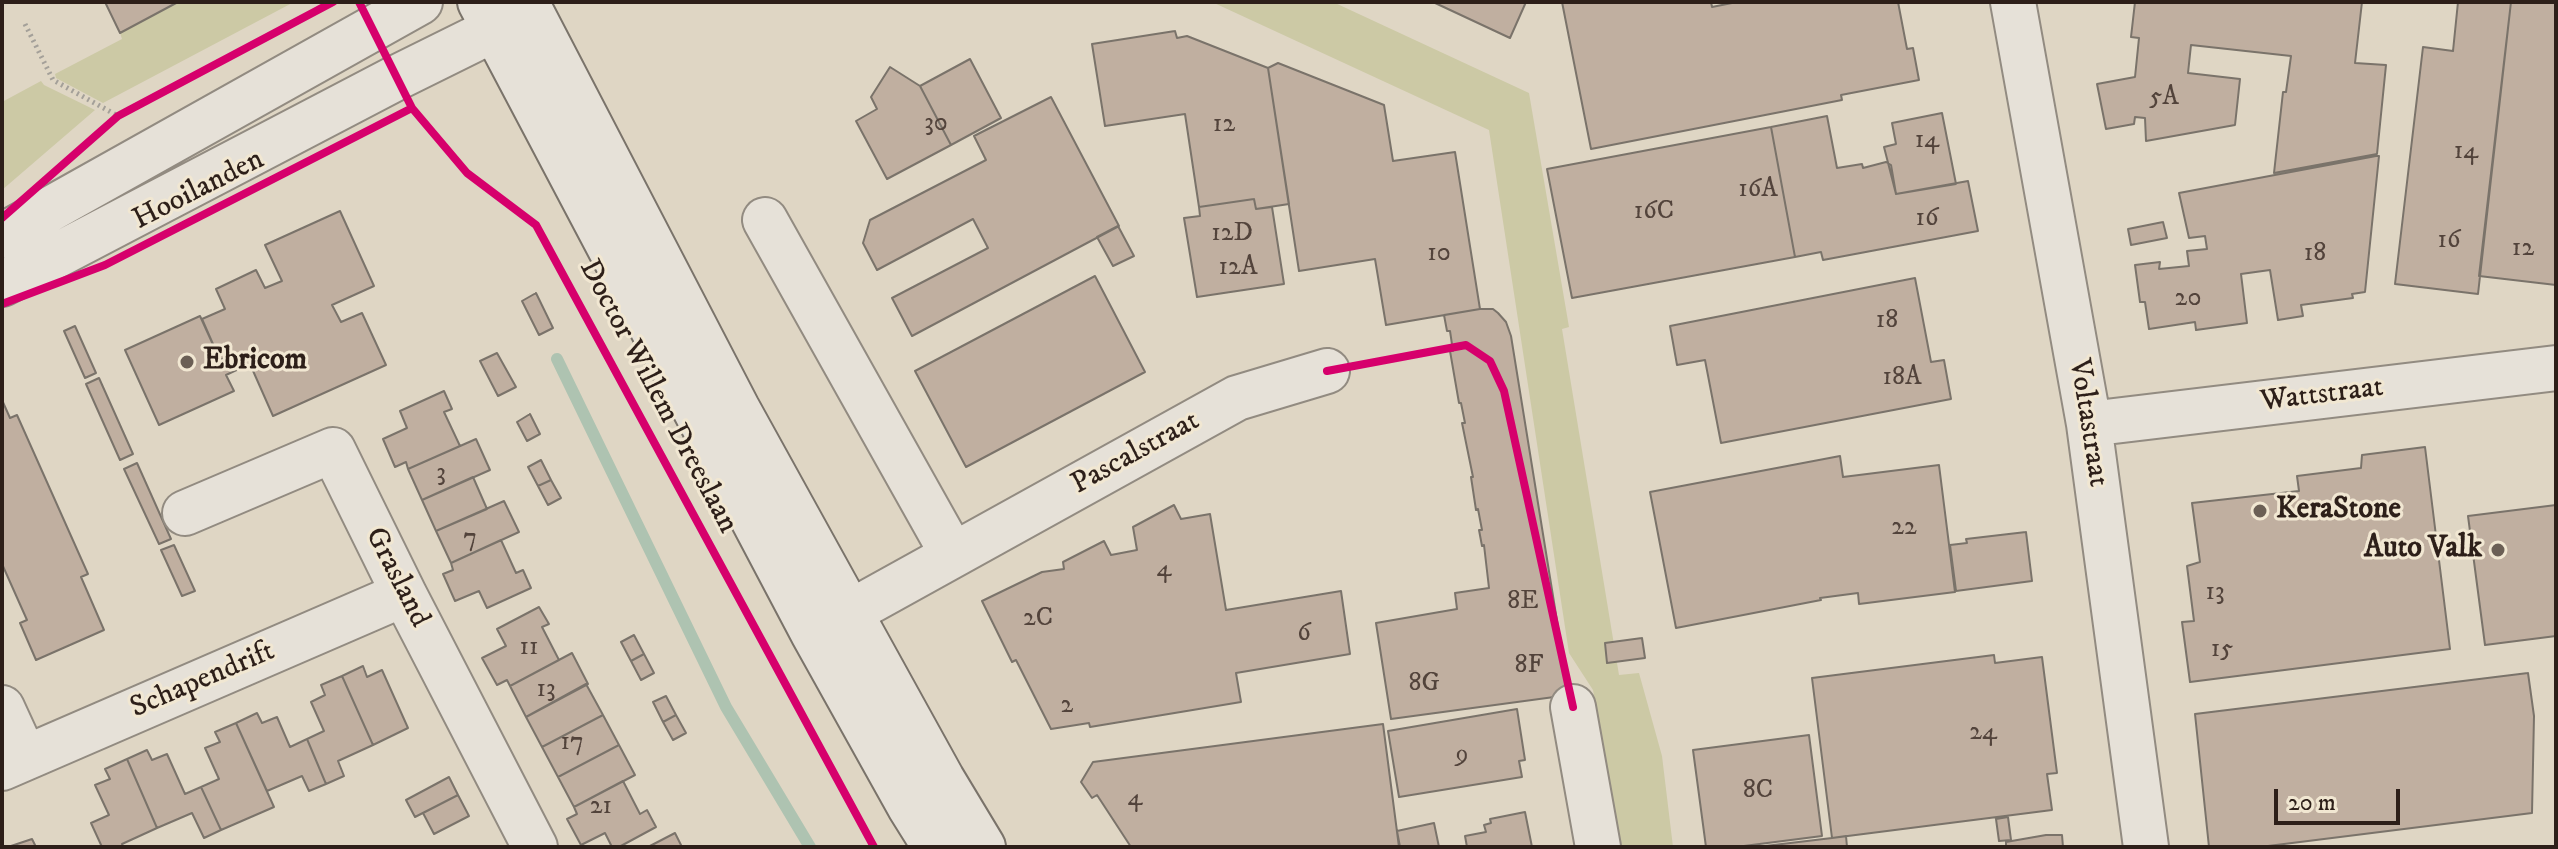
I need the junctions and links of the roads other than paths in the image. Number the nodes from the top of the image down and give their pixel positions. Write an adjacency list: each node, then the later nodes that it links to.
1 (420, 2): 5 (street, Hooilanden)
2 (2013, 2): 9 (street, Voltastraat)
3 (502, 9): 6 (street, Hooilanden); 13 (street)
4 (765, 220): 11 (street)
5 (2, 236)
6 (2, 284)
7 (2556, 368): 9 (street, Wattstraat)
8 (1327, 371): 11 (street, Pascalstraat)
9 (2089, 424): 21 (street, Voltastraat)
10 (185, 513): 12 (street, Grasland)
11 (953, 555): 13 (street, Pascalstraat)
12 (404, 594): 16 (street, Schapendrift); 17 (street, Grasland)
13 (831, 623): 18 (street); 19 (street)
14 (1573, 707): 20 (street)
15 (2, 708): 16 (street)
16 (14, 763)
17 (535, 847)
18 (935, 847)
19 (983, 847)
20 (1598, 847)
21 (2146, 847)

